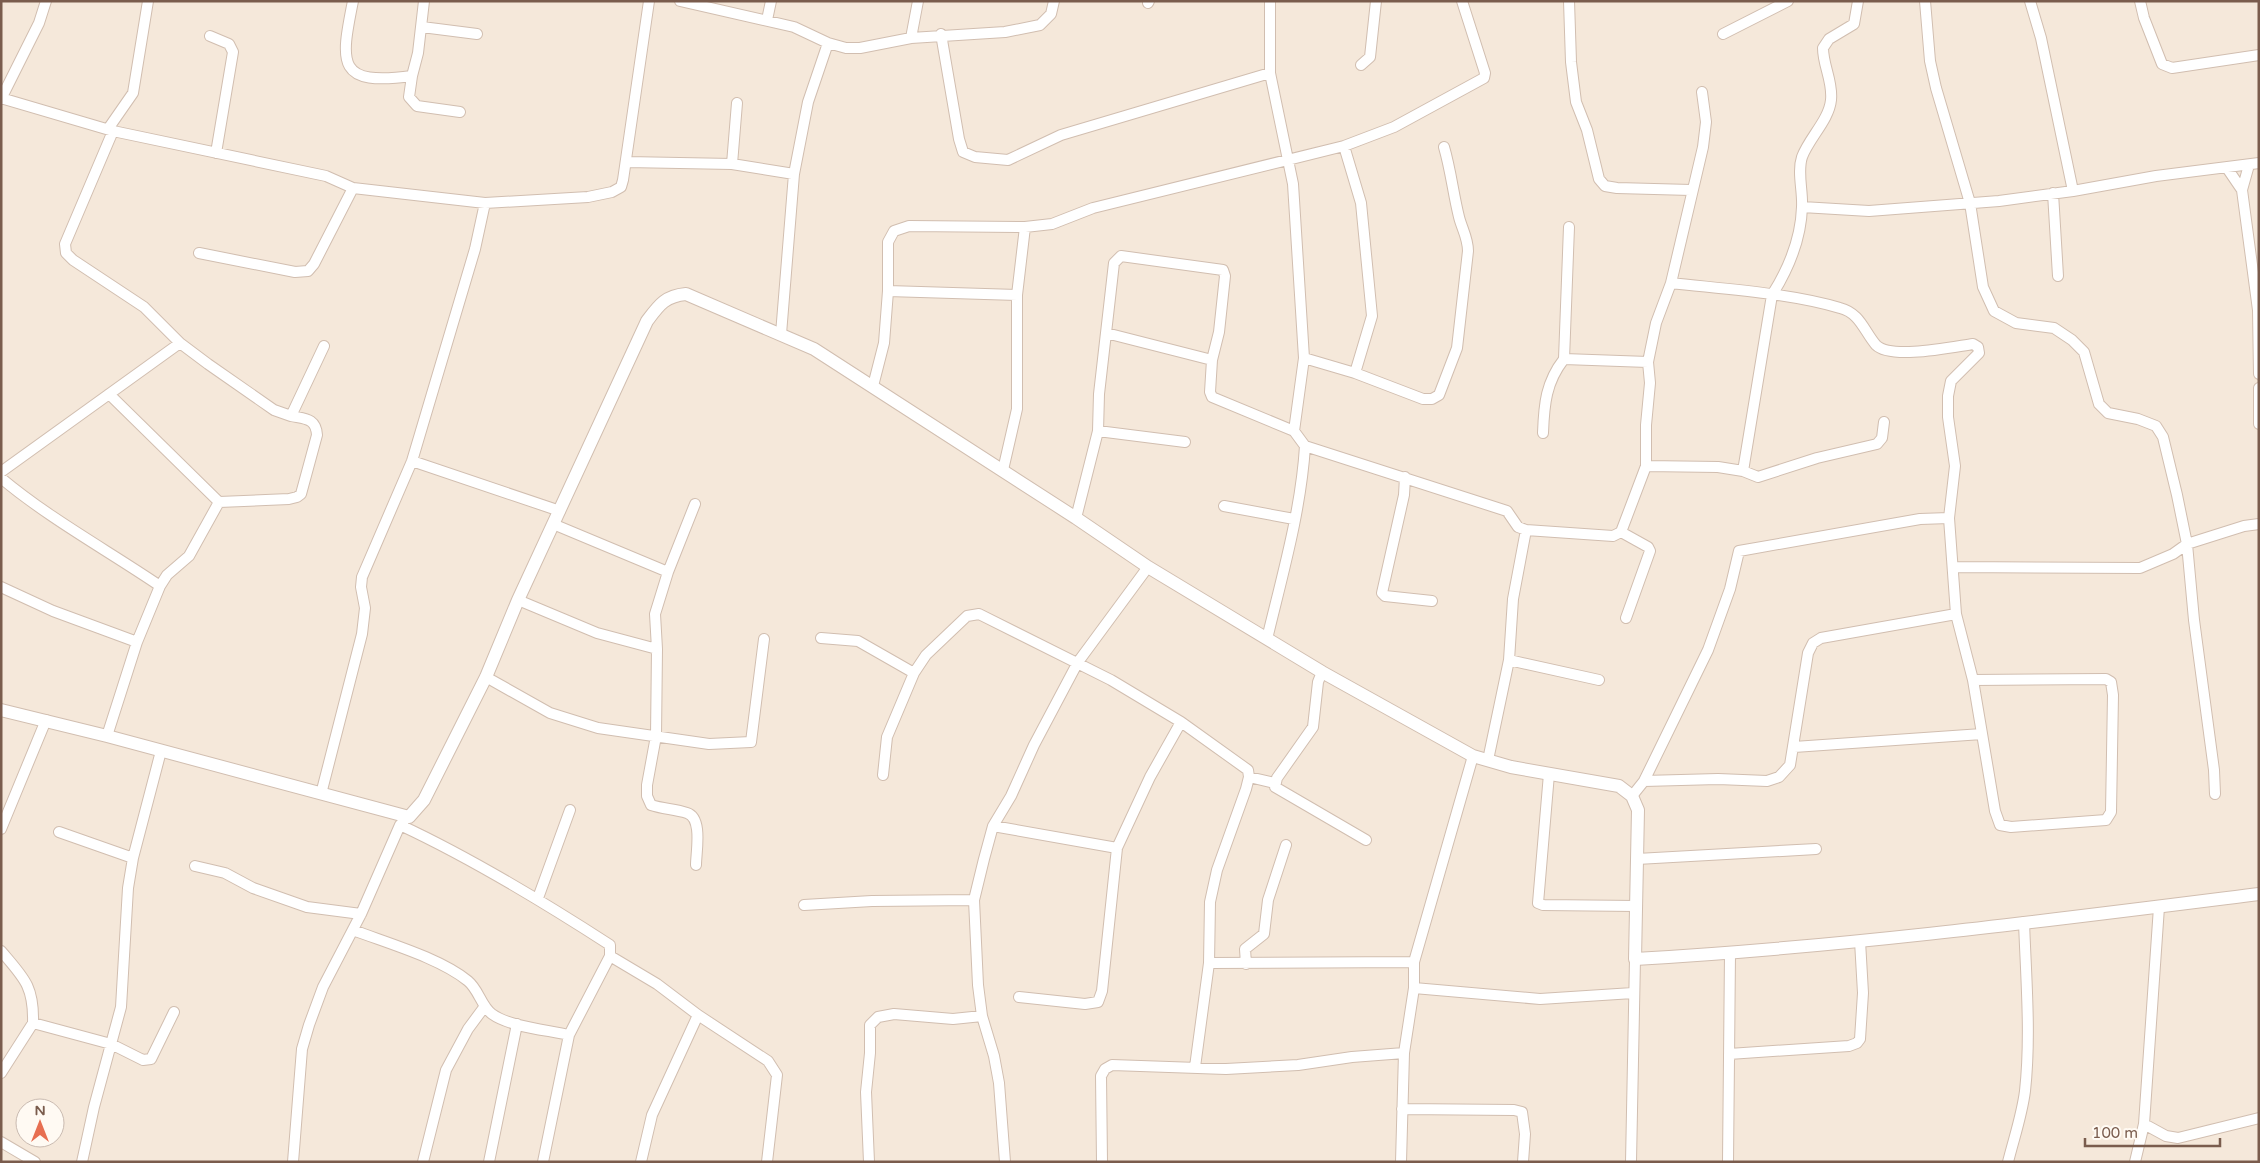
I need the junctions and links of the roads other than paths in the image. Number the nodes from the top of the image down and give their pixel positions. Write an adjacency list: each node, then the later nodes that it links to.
1 (46, 1): 32 (street)
2 (148, 1): 35 (street)
3 (353, 1): 30 (street)
4 (424, 1): 20 (street)
5 (649, 1): 40 (street)
6 (680, 1): 19 (street)
7 (772, 1): 19 (street)
8 (918, 1): 25 (street)
9 (1054, 1): 22 (street)
10 (1270, 1): 29 (street)
11 (1376, 1): 28 (street)
12 (1462, 1): 36 (street)
13 (1569, 1): 46 (street)
14 (1788, 1): 23 (street)
15 (1858, 1): 52 (street)
16 (1925, 1): 51 (street)
17 (2030, 1): 48 (street)
18 (2140, 1): 27 (street)
19 (767, 20): 26 (street)
20 (422, 26): 21 (street); 30 (street)
21 (477, 34)
22 (941, 34): 25 (street); 29 (street)
23 (1723, 34)
24 (210, 36): 38 (street)
25 (911, 38): 26 (street)
26 (828, 44): 44 (street)
27 (2259, 55)
28 (1361, 65)
29 (1270, 73): 39 (street)
30 (412, 76): 34 (street)
31 (1702, 92): 46 (street)
32 (1, 98): 35 (street)
33 (737, 103): 41 (street)
34 (460, 112)
35 (111, 130): 38 (street); 63 (street)
36 (1344, 146): 39 (street); 69 (street)
37 (1444, 147): 69 (street)
38 (216, 153): 45 (street)
39 (1288, 160): 53 (street); 65 (street)
40 (628, 162): 41 (street); 50 (street)
41 (732, 164): 44 (street)
42 (2254, 164): 43 (street); 47 (street)
43 (2227, 168): 47 (street); 48 (street)
44 (794, 174): 62 (street)
45 (353, 188): 50 (street); 55 (street)
46 (1691, 190): 57 (street)
47 (2242, 190): 70 (street)
48 (2073, 191): 49 (street)
49 (2053, 193): 51 (street); 56 (street)
50 (485, 203): 82 (street)
51 (1970, 203): 52 (street); 100 (street)
52 (1802, 208): 60 (street)
53 (1025, 227): 58 (street); 59 (street)
54 (1570, 227): 66 (street)
55 (199, 253)
56 (2058, 276)
57 (1671, 283): 60 (street); 68 (street)
58 (888, 290): 59 (street); 71 (street)
59 (1017, 295): 84 (street)
60 (1772, 295): 85 (street); 94 (street)
61 (1106, 333): 67 (street); 67 (street); 77 (street)
62 (781, 334): 71 (street); 92 (street)
63 (180, 343): 73 (street); 74 (street)
64 (324, 346): 74 (street)
65 (1304, 358): 69 (street); 78 (street)
66 (1564, 359): 68 (street); 79 (street)
67 (1212, 360): 78 (street)
68 (1648, 362): 83 (street)
69 (1355, 373)
70 (2259, 374)
71 (873, 386): 84 (street)
72 (2259, 388): 76 (street)
73 (109, 394): 86 (street); 89 (street)
74 (291, 416): 89 (street)
75 (1884, 422): 85 (street)
76 (2259, 424)
77 (1098, 431): 80 (street); 93 (street)
78 (1294, 431): 81 (street)
79 (1542, 433)
80 (1185, 442)
81 (1305, 446): 87 (street); 95 (street)
82 (412, 461): 92 (street); 137 (street)
83 (1646, 466): 85 (street); 99 (street)
84 (1003, 470): 93 (street)
85 (1743, 471)
86 (1, 472)
87 (1405, 476): 98 (street); 107 (street)
88 (1, 478): 104 (street)
89 (220, 502): 104 (street)
90 (696, 504): 103 (street)
91 (1224, 506): 95 (street)
92 (560, 511): 96 (street)
93 (1076, 518): 102 (street)
94 (1949, 518): 101 (street); 135 (street)
95 (1294, 519): 112 (street)
96 (553, 524): 103 (street); 106 (street)
97 (2259, 524): 100 (street)
98 (1526, 530): 99 (street); 115 (street)
99 (1621, 532): 109 (street)
100 (2187, 544): 101 (street); 138 (street)
101 (1953, 567): 108 (street)
102 (1148, 568): 112 (street); 116 (street)
103 (668, 572): 114 (street)
104 (160, 586): 113 (street)
105 (1, 587): 113 (street)
106 (518, 600): 114 (street); 119 (street)
107 (1432, 601)
108 (1956, 614): 121 (street); 128 (street)
109 (1626, 618)
110 (821, 638): 118 (street)
111 (764, 639): 127 (street)
112 (1267, 639): 117 (street)
113 (137, 642): 126 (street)
114 (657, 649): 127 (street)
115 (1509, 660): 120 (street); 131 (street)
116 (1078, 662): 118 (street); 124 (street); 142 (street)
117 (1322, 672): 130 (street); 136 (street)
118 (914, 673): 133 (street)
119 (486, 677): 127 (street); 141 (street)
120 (1599, 680)
121 (1973, 680): 125 (street); 125 (street)
122 (1, 710): 123 (street)
123 (46, 720): 126 (street); 143 (street)
124 (1181, 722): 134 (street); 147 (street)
125 (1982, 734): 128 (street)
126 (107, 736): 129 (street)
127 (656, 736): 151 (street)
128 (1794, 747): 135 (street)
129 (161, 751): 137 (street); 149 (street)
130 (1473, 756): 131 (street); 167 (street)
131 (1488, 760): 132 (street)
132 (1549, 774): 139 (street); 157 (street)
133 (883, 775)
134 (1249, 778): 136 (street); 168 (street)
135 (1644, 782): 139 (street)
136 (1275, 783): 145 (street)
137 (321, 794): 141 (street)
138 (2215, 794)
139 (1632, 796): 150 (street)
140 (570, 810): 154 (street)
141 (404, 821): 154 (street); 159 (street)
142 (993, 826): 147 (street); 155 (street)
143 (1, 829)
144 (60, 832): 149 (street)
145 (1366, 840)
146 (1286, 846): 169 (street)
147 (1117, 848): 172 (street)
148 (1816, 849): 150 (street)
149 (133, 858): 180 (street)
150 (1637, 859): 157 (street)
151 (696, 865)
152 (195, 866): 159 (street)
153 (2259, 894): 158 (street)
154 (538, 898): 165 (street)
155 (974, 900): 156 (street); 176 (street)
156 (804, 905)
157 (1636, 906): 166 (street)
158 (2158, 907): 160 (street); 187 (street)
159 (361, 914): 161 (street)
160 (2024, 922): 162 (street); 204 (street)
161 (353, 930): 173 (street); 191 (street)
162 (1860, 941): 164 (street); 182 (street)
163 (1, 951): 177 (street)
164 (1730, 954): 166 (street); 182 (street)
165 (610, 956): 175 (street); 179 (street)
166 (1635, 959): 171 (street)
167 (1414, 962): 169 (street); 170 (street)
168 (1209, 963): 169 (street); 183 (street)
169 (1246, 964)
170 (1414, 988): 171 (street); 181 (street)
171 (1633, 993): 202 (street)
172 (1019, 997)
173 (485, 1006): 178 (street); 192 (street)
174 (174, 1012): 180 (street)
175 (698, 1016): 195 (street); 196 (street)
176 (982, 1016): 197 (street); 198 (street)
177 (33, 1023): 180 (street); 184 (street)
178 (517, 1024): 179 (street); 193 (street)
179 (570, 1035): 194 (street)
180 (111, 1044): 190 (street)
181 (1404, 1053): 183 (street); 185 (street)
182 (1729, 1054): 203 (street)
183 (1195, 1067): 199 (street)
184 (1, 1073)
185 (1402, 1109): 200 (street); 201 (street)
186 (2259, 1118): 187 (street)
187 (2144, 1124): 205 (street)
188 (1, 1142): 189 (street)
189 (35, 1162)
190 (82, 1162)
191 (293, 1162)
192 (423, 1162)
193 (489, 1162)
194 (543, 1162)
195 (641, 1162)
196 (768, 1162)
197 (868, 1162)
198 (1005, 1162)
199 (1102, 1162)
200 (1401, 1162)
201 (1524, 1162)
202 (1631, 1162)
203 (1728, 1162)
204 (2008, 1162)
205 (2135, 1162)

